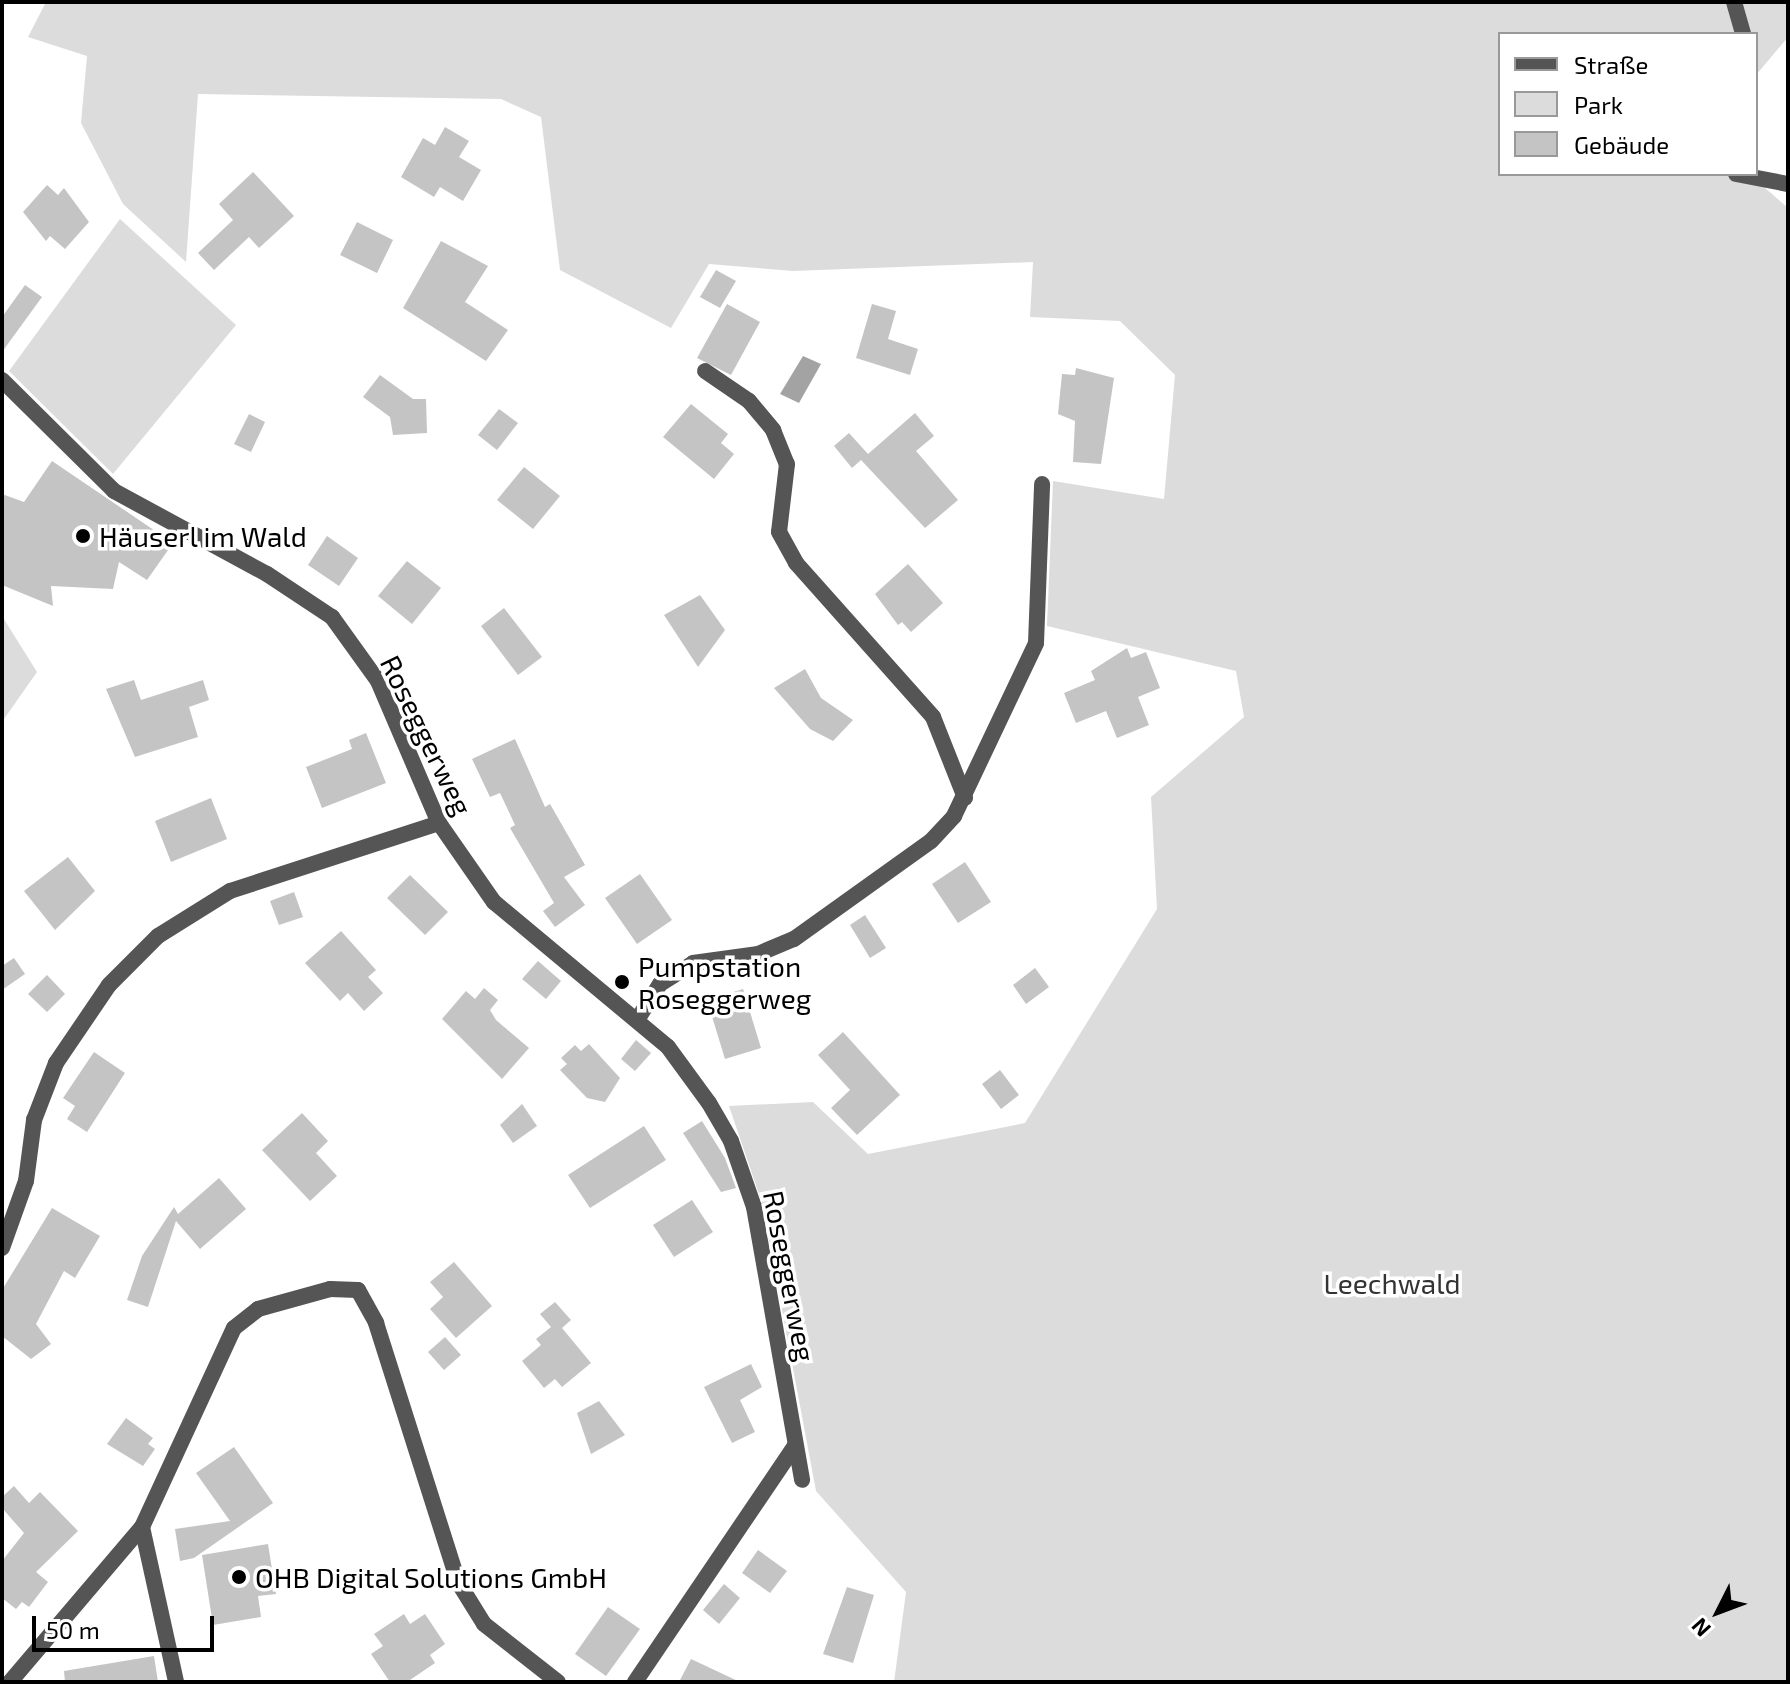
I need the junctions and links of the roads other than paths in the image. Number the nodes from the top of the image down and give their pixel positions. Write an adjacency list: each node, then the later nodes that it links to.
1 (1734, 2): 2 (street)
2 (1742, 32)
3 (1746, 176): 4 (street)
4 (1788, 184)
5 (705, 371): 8 (street)
6 (2, 380): 9 (street, Roseggerweg)
7 (1042, 484): 8 (street)
8 (965, 798): 10 (street)
9 (439, 823): 10 (street, Roseggerweg); 11 (street)
10 (637, 1020): 12 (street, Roseggerweg)
11 (2, 1248)
12 (795, 1446): 13 (street, Roseggerweg); 18 (street)
13 (802, 1480)
14 (142, 1527): 15 (street); 16 (street); 17 (street)
15 (10, 1682)
16 (176, 1682)
17 (558, 1682)
18 (635, 1682)

